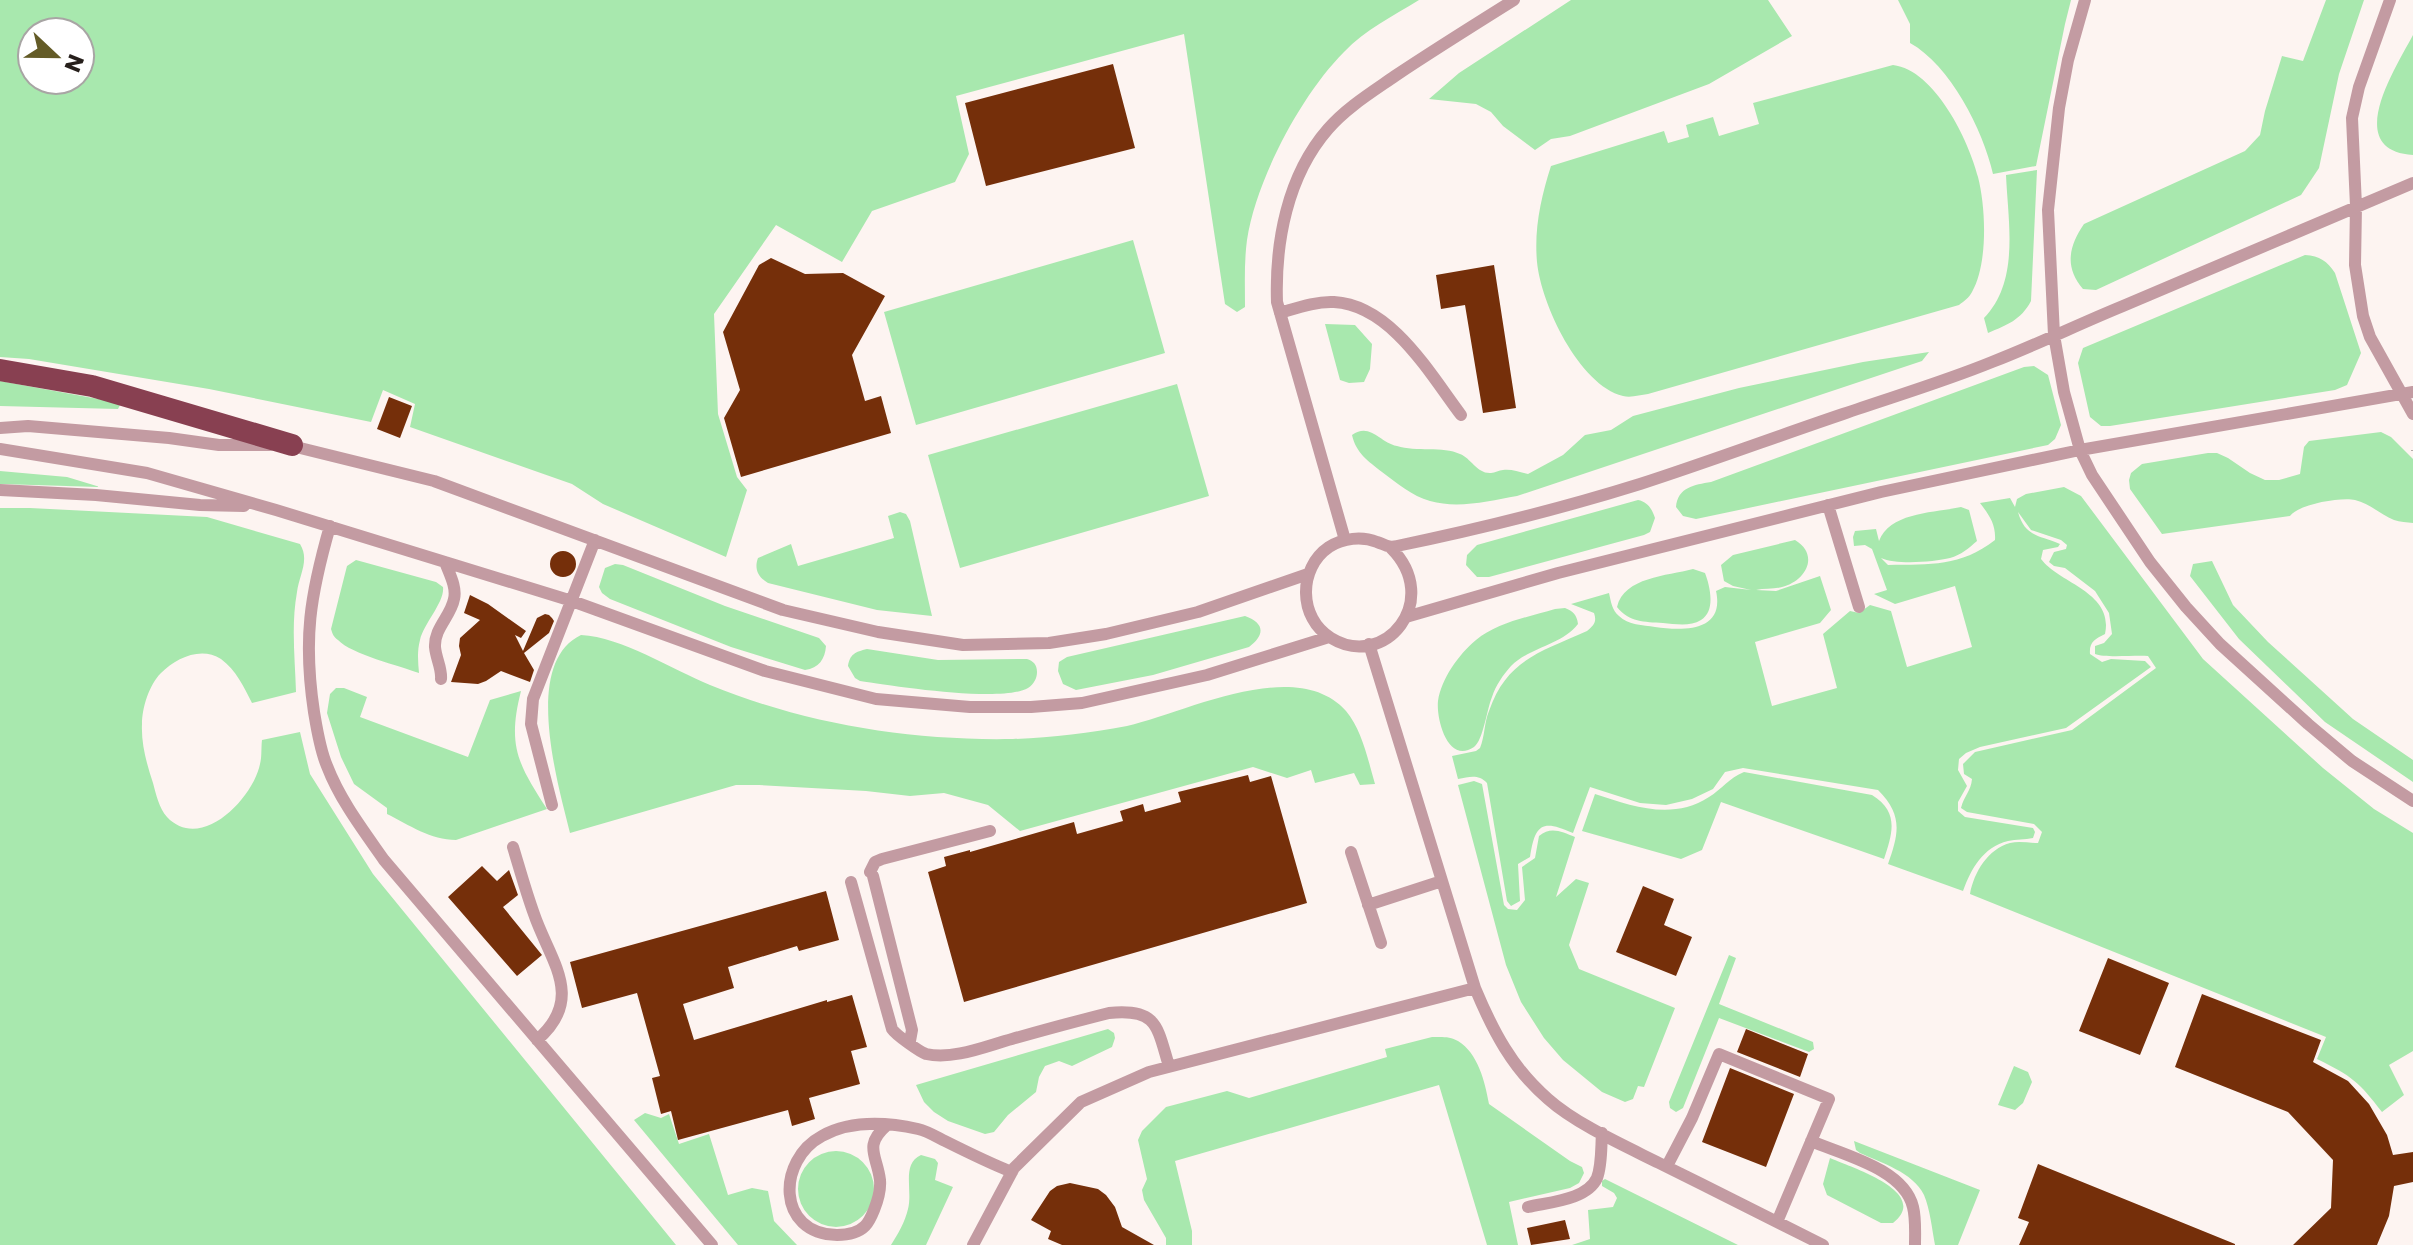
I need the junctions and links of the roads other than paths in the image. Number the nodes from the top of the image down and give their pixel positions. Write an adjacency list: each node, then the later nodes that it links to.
1 (1514, 0): 6 (lane)
2 (2085, 0): 7 (lane)
3 (2390, 0): 5 (lane)
4 (2413, 183): 5 (lane)
5 (2356, 206): 7 (lane); 9 (lane)
6 (1280, 313): 11 (lane); 21 (lane)
7 (2054, 335): 15 (lane); 22 (lane)
8 (0, 370): 13 (highway)
9 (2407, 393): 10 (lane); 15 (lane)
10 (2413, 414)
11 (1461, 415)
12 (0, 428): 13 (lane)
13 (292, 445): 20 (lane)
14 (0, 449): 18 (lane)
15 (2080, 450): 17 (lane); 31 (lane)
16 (0, 490): 18 (lane)
17 (1828, 505): 26 (lane); 27 (lane)
18 (263, 506): 19 (lane)
19 (330, 526): 23 (lane); 41 (lane)
20 (595, 540): 24 (lane); 25 (lane)
21 (1345, 540): 22 (lane); 24 (lane)
22 (1391, 548): 27 (lane)
23 (445, 562): 25 (lane); 30 (lane)
24 (1308, 574): 28 (lane)
25 (572, 601): 28 (lane); 32 (lane)
26 (1859, 607)
27 (1406, 617): 29 (lane)
28 (1329, 637): 29 (lane)
29 (1369, 644): 36 (lane)
30 (441, 679)
31 (2413, 801)
32 (552, 805)
33 (990, 831): 42 (lane)
34 (513, 847): 41 (lane)
35 (1351, 852): 38 (lane)
36 (1442, 881): 38 (lane); 40 (lane)
37 (851, 882): 42 (lane)
38 (1368, 905): 39 (lane)
39 (1381, 943)
40 (1475, 988): 43 (lane); 45 (lane)
41 (537, 1040): 51 (lane)
42 (910, 1041): 43 (lane)
43 (1169, 1066): 48 (lane)
44 (887, 1125): 44 (lane); 48 (lane)
45 (1602, 1133): 47 (lane); 49 (lane)
46 (1811, 1141): 47 (lane); 50 (lane); 54 (lane)
47 (1667, 1166): 50 (lane)
48 (1012, 1172): 52 (lane)
49 (1528, 1207)
50 (1777, 1222): 53 (lane)
51 (712, 1245)
52 (973, 1245)
53 (1823, 1245)
54 (1915, 1245)

